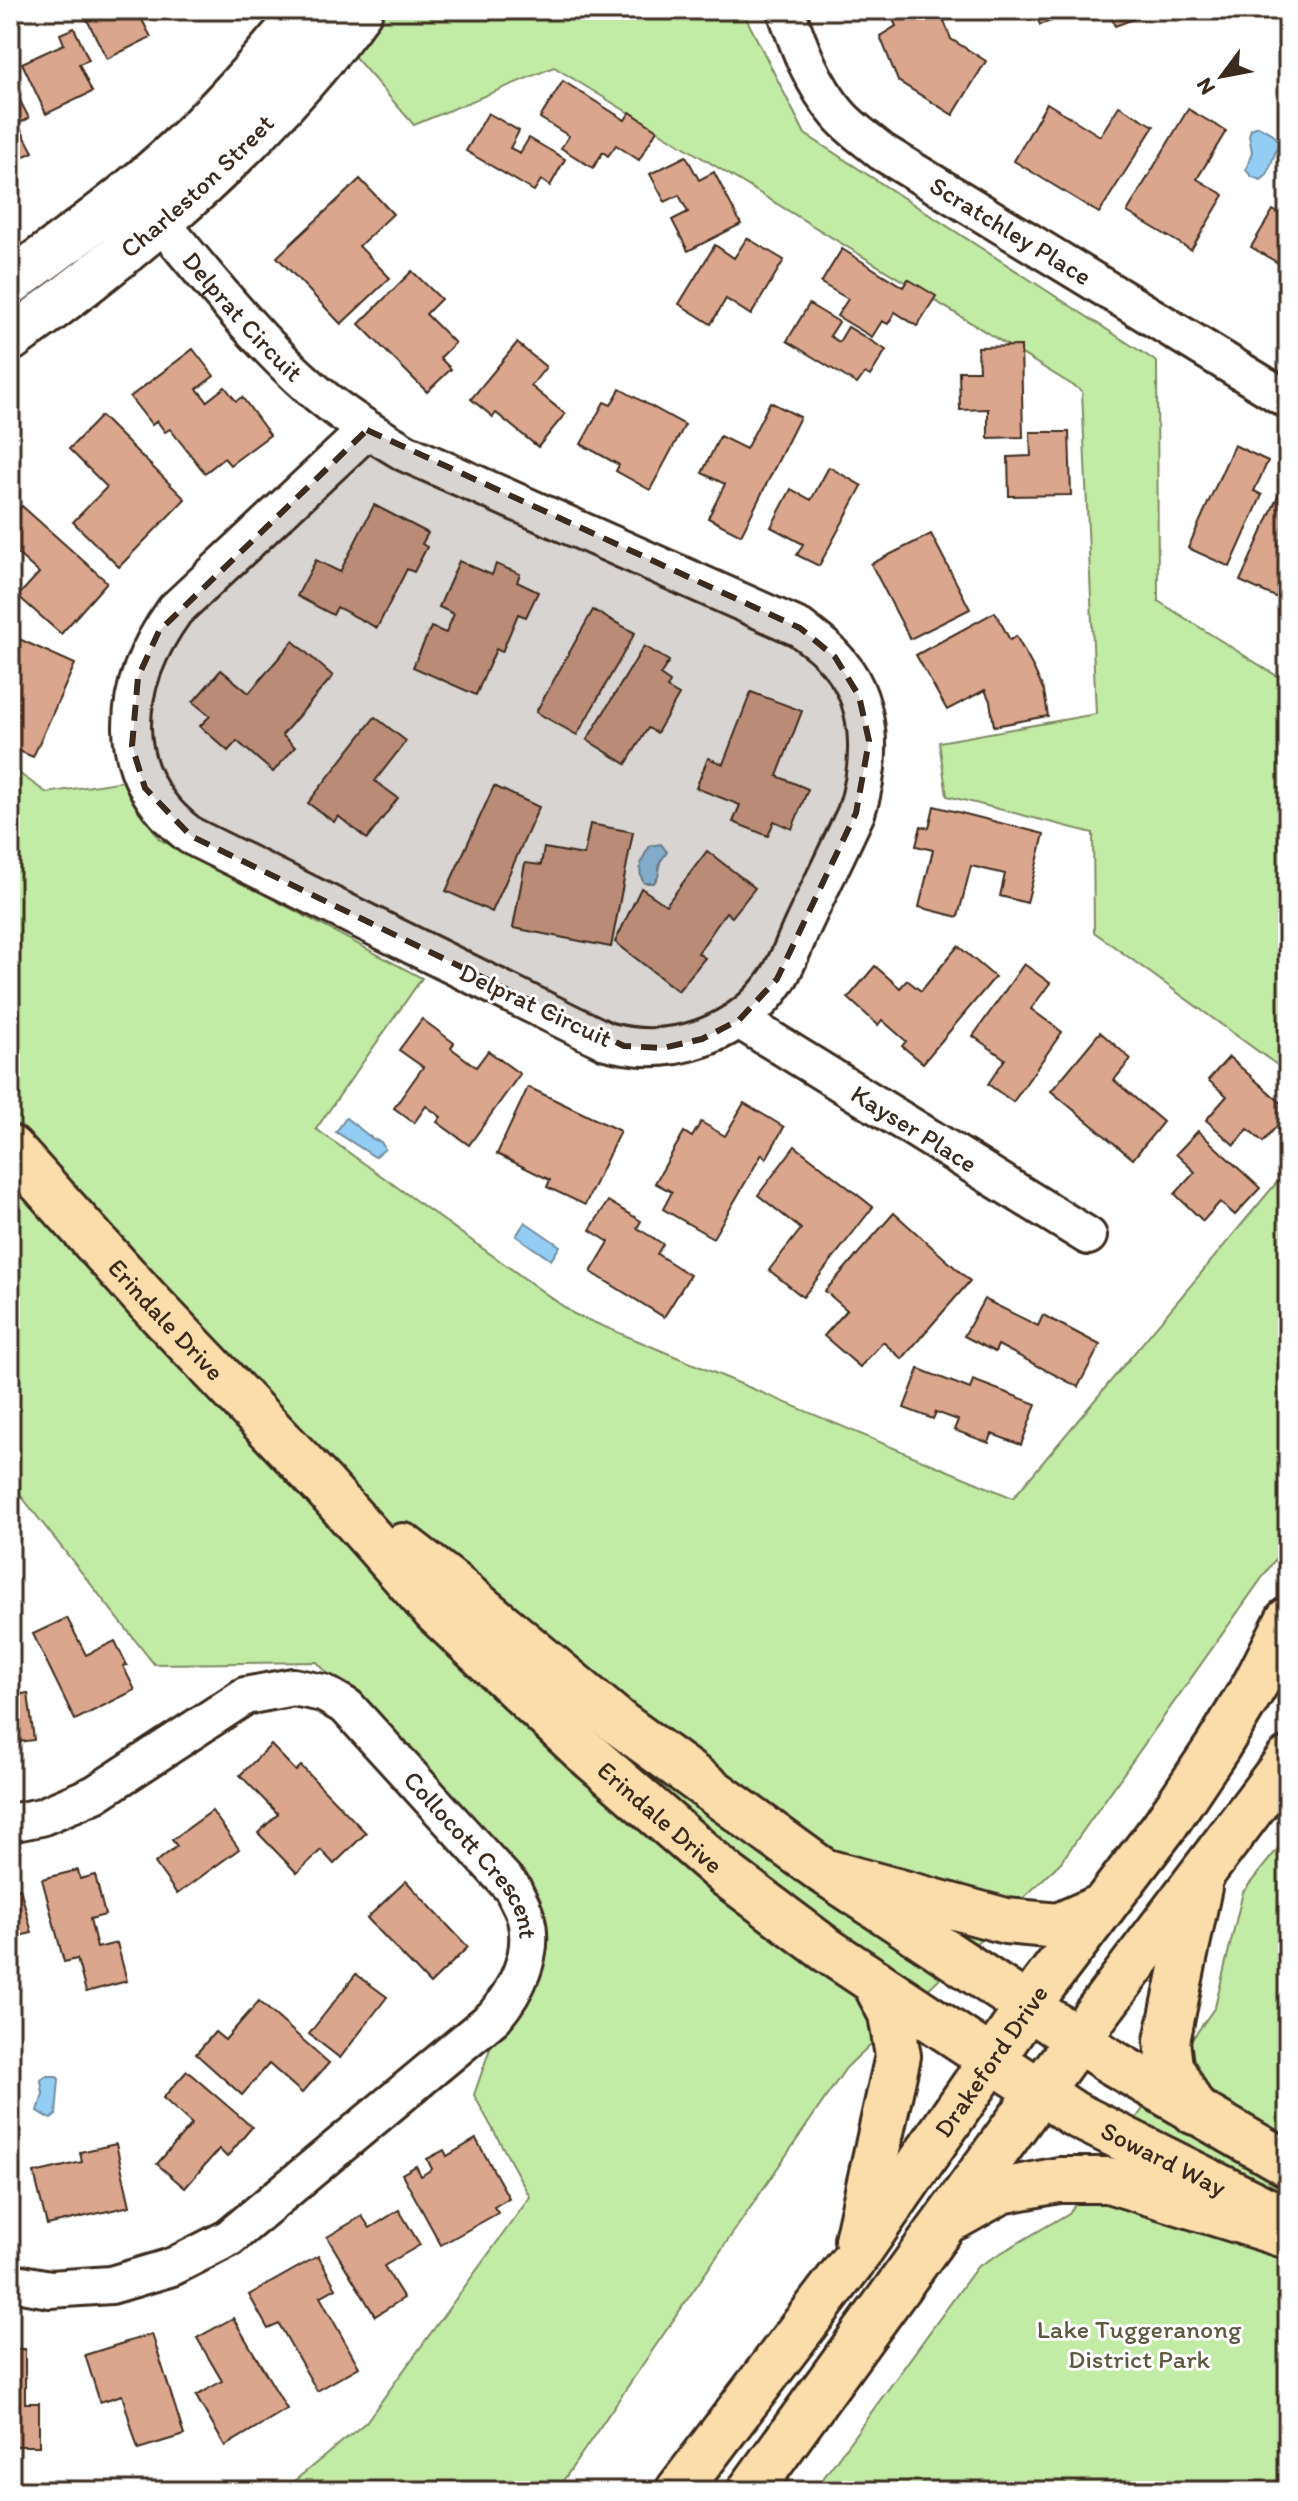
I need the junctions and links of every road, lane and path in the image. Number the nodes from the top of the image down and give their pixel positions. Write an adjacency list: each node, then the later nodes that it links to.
1 (306, 10): 4 (street, Charleston Street)
2 (360, 10): 4 (street, Charleston Street)
3 (786, 10): 7 (street, Scratchley Place)
4 (147, 206): 5 (street, Charleston Street); 6 (street, Charleston Street); 8 (street, Delprat Circuit)
5 (10, 283)
6 (12, 334)
7 (1288, 400)
8 (367, 430): 9 (street, Delprat Circuit); 9 (street, Delprat Circuit)
9 (739, 1020): 11 (street, Kayser Place)
10 (10, 1148): 12 (main road, Erindale Drive)
11 (1088, 1236)
12 (325, 1487): 16 (main road, Erindale Drive); 19 (main road, Erindale Drive)
13 (1288, 1620): 18 (main road, Drakeford Drive)
14 (1288, 1760): 17 (main road)
15 (10, 1823): 30 (street, Collocott Crescent)
16 (823, 1871): 18 (main road); 20 (main road, Erindale Drive)
17 (1201, 1877): 21 (main road); 24 (main road)
18 (1103, 1906): 20 (main road, Drakeford Drive)
19 (874, 1981): 22 (main road, Erindale Drive); 29 (main road)
20 (1028, 2007): 21 (main road, Erindale Drive); 22 (main road, Drakeford Drive)
21 (1077, 2040): 23 (main road); 24 (main road, Soward Way)
22 (991, 2059): 23 (main road, Erindale Drive); 29 (main road, Drakeford Drive)
23 (1041, 2092): 26 (main road, Soward Way); 27 (main road)
24 (1195, 2112): 25 (main road, Soward Way)
25 (1288, 2164)
26 (1288, 2221)
27 (942, 2225): 28 (main road); 32 (main road)
28 (1288, 2236)
29 (852, 2262): 31 (main road, Drakeford Drive)
30 (10, 2282)
31 (678, 2491)
32 (750, 2491)

